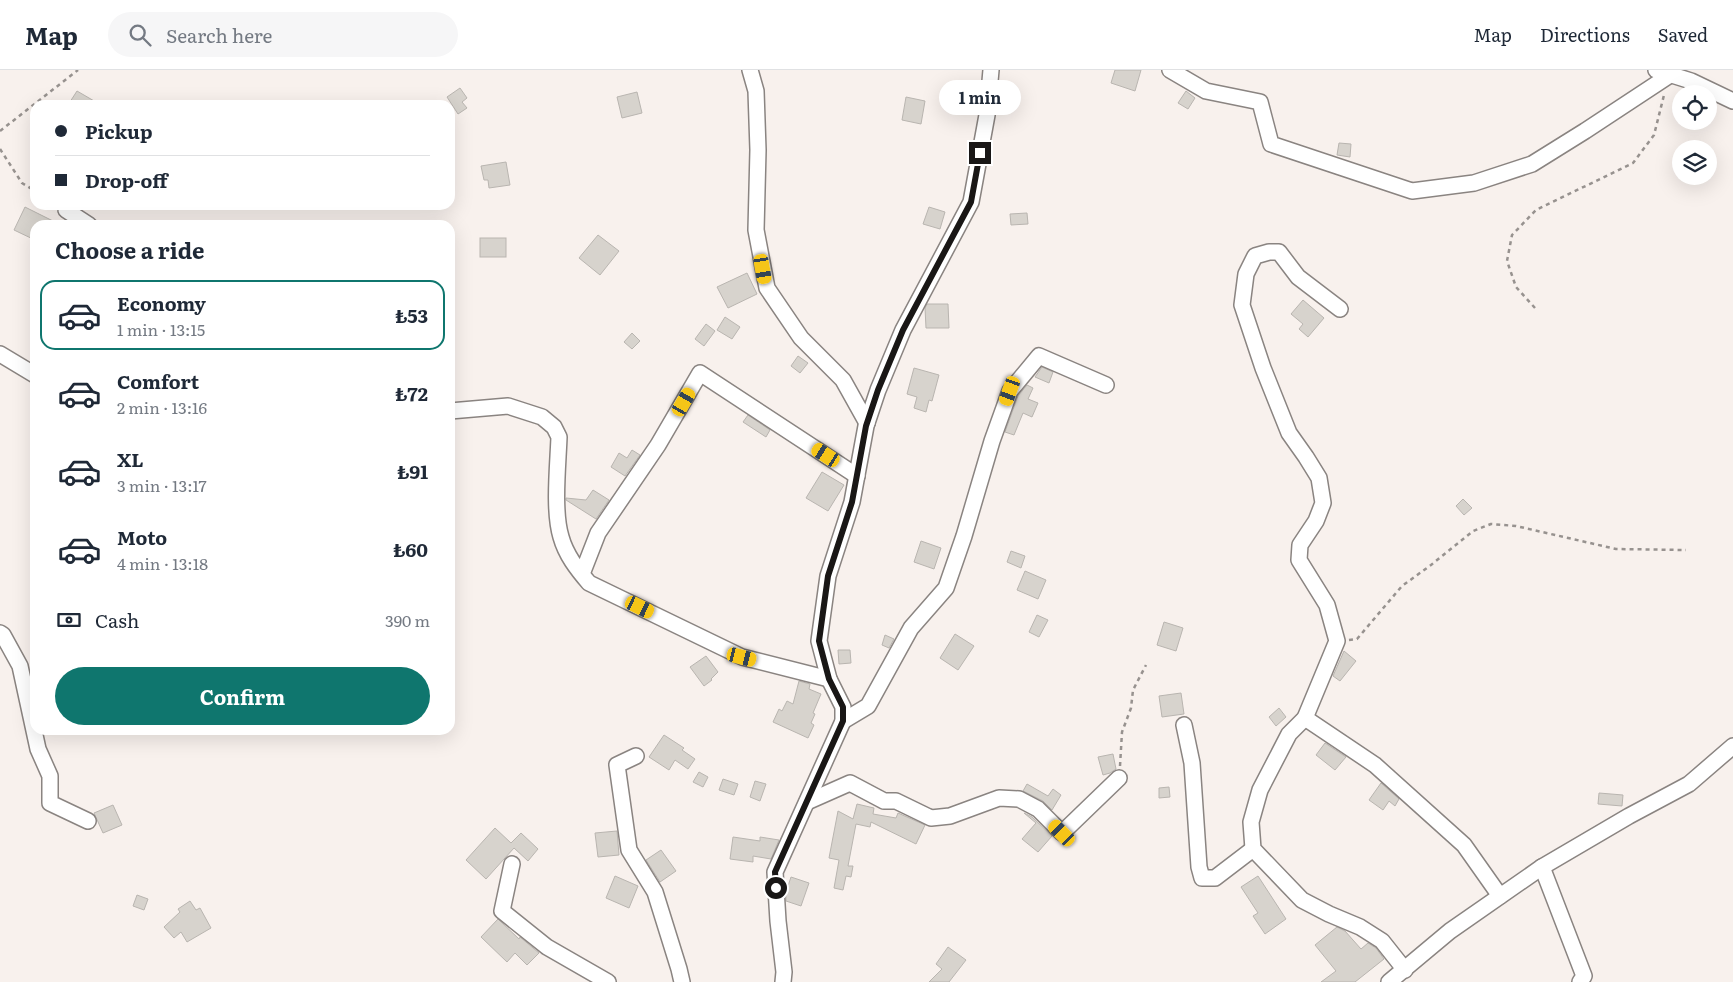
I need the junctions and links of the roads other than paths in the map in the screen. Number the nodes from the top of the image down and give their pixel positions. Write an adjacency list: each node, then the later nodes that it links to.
1 (750, 70): 13 (street)
2 (991, 70): 13 (street)
3 (1170, 70): 4 (street)
4 (1663, 72): 5 (street)
5 (1733, 100)
6 (66, 210): 7 (street)
7 (81, 220)
8 (1340, 309): 19 (street)
9 (0, 354): 10 (street)
10 (30, 372)
11 (1106, 385): 20 (street)
12 (455, 411): 15 (street)
13 (867, 423): 14 (street)
14 (857, 476): 15 (street); 17 (street)
15 (582, 574): 17 (street)
16 (0, 633): 18 (street)
17 (829, 679): 20 (street)
18 (30, 712)
19 (1305, 718): 28 (street); 31 (street)
20 (843, 721): 26 (street)
21 (1184, 724): 28 (street)
22 (35, 735): 27 (street)
23 (1733, 746): 30 (street)
24 (636, 756): 34 (street)
25 (1119, 778): 26 (street)
26 (807, 802): 35 (street)
27 (88, 821)
28 (1253, 849): 32 (street)
29 (512, 864): 33 (street)
30 (1542, 867): 31 (street); 37 (street)
31 (1500, 896): 32 (street)
32 (1405, 970): 36 (street)
33 (608, 982)
34 (682, 982)
35 (782, 982)
36 (1389, 982)
37 (1580, 982)

